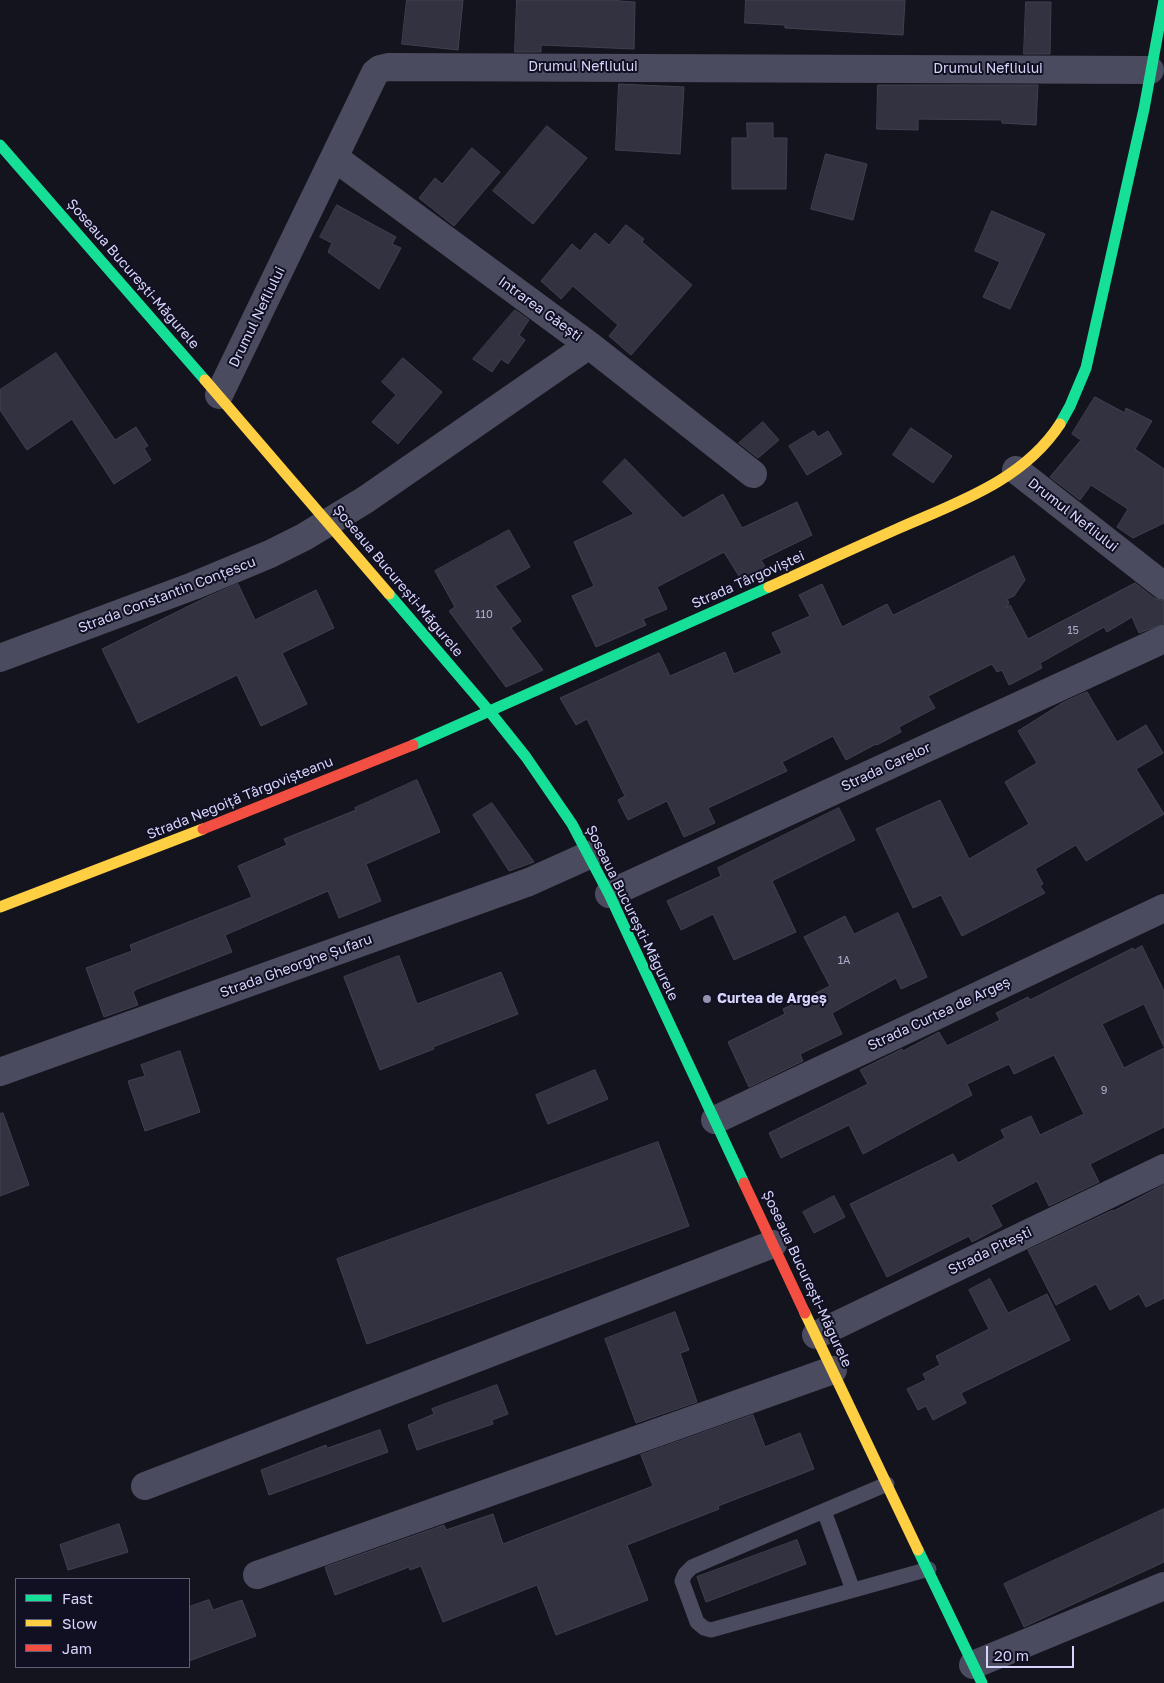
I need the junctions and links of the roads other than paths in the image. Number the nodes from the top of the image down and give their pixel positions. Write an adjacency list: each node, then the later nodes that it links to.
1 (1164, 0): 2 (main road, Drumul Nefliului)
2 (1150, 70): 4 (street, Drumul Nefliului); 7 (main road, Drumul Nefliului)
3 (0, 145): 6 (main road, Șoseaua București-Măgurele)
4 (335, 158): 5 (street, Intrarea Găești); 6 (street, Drumul Nefliului)
5 (589, 345): 8 (street); 9 (street, Intrarea Găești)
6 (219, 395): 9 (main road, Șoseaua București-Măgurele)
7 (1016, 470): 10 (street, Drumul Nefliului); 13 (main road, Strada Târgoviștei)
8 (753, 474)
9 (329, 522): 12 (street, Strada Constantin Conțescu); 13 (main road, Șoseaua București-Măgurele)
10 (1164, 586)
11 (1164, 639): 15 (street, Strada Carelor)
12 (0, 658)
13 (490, 712): 14 (main road, Șoseaua București-Măgurele); 16 (main road, Strada Negoiță Târgovișteanu)
14 (589, 855): 15 (main road, Șoseaua București-Măgurele); 18 (street, Strada Gheorghe Șufaru)
15 (609, 894): 19 (main road, Șoseaua București-Măgurele)
16 (0, 907)
17 (1164, 908): 19 (street, Strada Curtea de Argeș)
18 (0, 1072)
19 (715, 1120): 21 (main road, Șoseaua București-Măgurele)
20 (1164, 1168): 22 (street, Strada Pitești)
21 (773, 1244): 22 (main road, Șoseaua București-Măgurele); 25 (street)
22 (816, 1335): 23 (main road, Șoseaua București-Măgurele)
23 (833, 1370): 24 (main road, Șoseaua București-Măgurele); 28 (street)
24 (887, 1484): 26 (lane); 27 (main road, Șoseaua București-Măgurele)
25 (145, 1486)
26 (824, 1511): 30 (lane); 30 (lane)
27 (929, 1569): 30 (lane); 31 (main road, Șoseaua București-Măgurele)
28 (257, 1575)
29 (1164, 1586): 31 (street)
30 (853, 1590)
31 (978, 1674)

